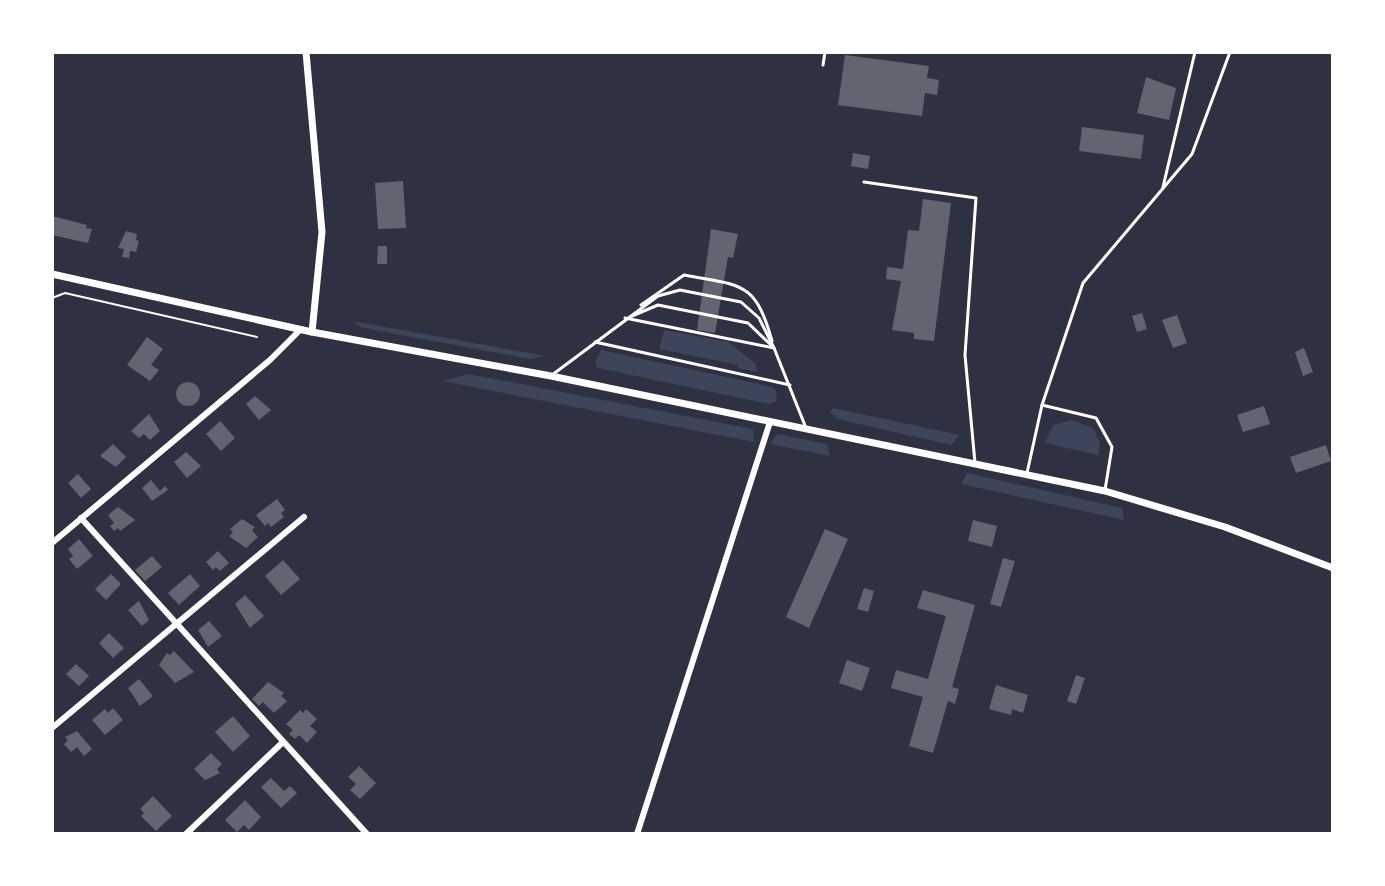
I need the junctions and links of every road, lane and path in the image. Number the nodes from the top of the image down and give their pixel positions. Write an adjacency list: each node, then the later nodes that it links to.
1 (306, 52): 12 (street)
2 (825, 52): 5 (lane)
3 (1195, 52): 7 (lane)
4 (1230, 52): 7 (lane)
5 (823, 65)
6 (864, 182): 21 (lane)
7 (1162, 191): 18 (lane)
8 (52, 274): 11 (street)
9 (52, 298): 13 (path)
10 (625, 318): 14 (lane); 15 (lane); 15 (lane); 15 (lane); 15 (lane)
11 (300, 330): 12 (street); 25 (street)
12 (312, 332): 16 (street)
13 (257, 337)
14 (594, 342): 16 (lane); 17 (lane)
15 (774, 348): 17 (lane)
16 (551, 376): 19 (street)
17 (790, 385): 20 (lane)
18 (1042, 405): 22 (lane); 23 (lane)
19 (770, 422): 20 (street); 33 (street)
20 (806, 428): 21 (street)
21 (975, 463): 22 (street)
22 (1026, 475): 23 (street)
23 (1105, 491): 27 (street)
24 (304, 517): 28 (street)
25 (81, 518): 26 (street); 28 (street)
26 (52, 543)
27 (1333, 568)
28 (174, 623): 29 (street); 30 (street)
29 (52, 728)
30 (283, 742): 31 (street); 32 (street)
31 (368, 833)
32 (186, 834)
33 (637, 834)

